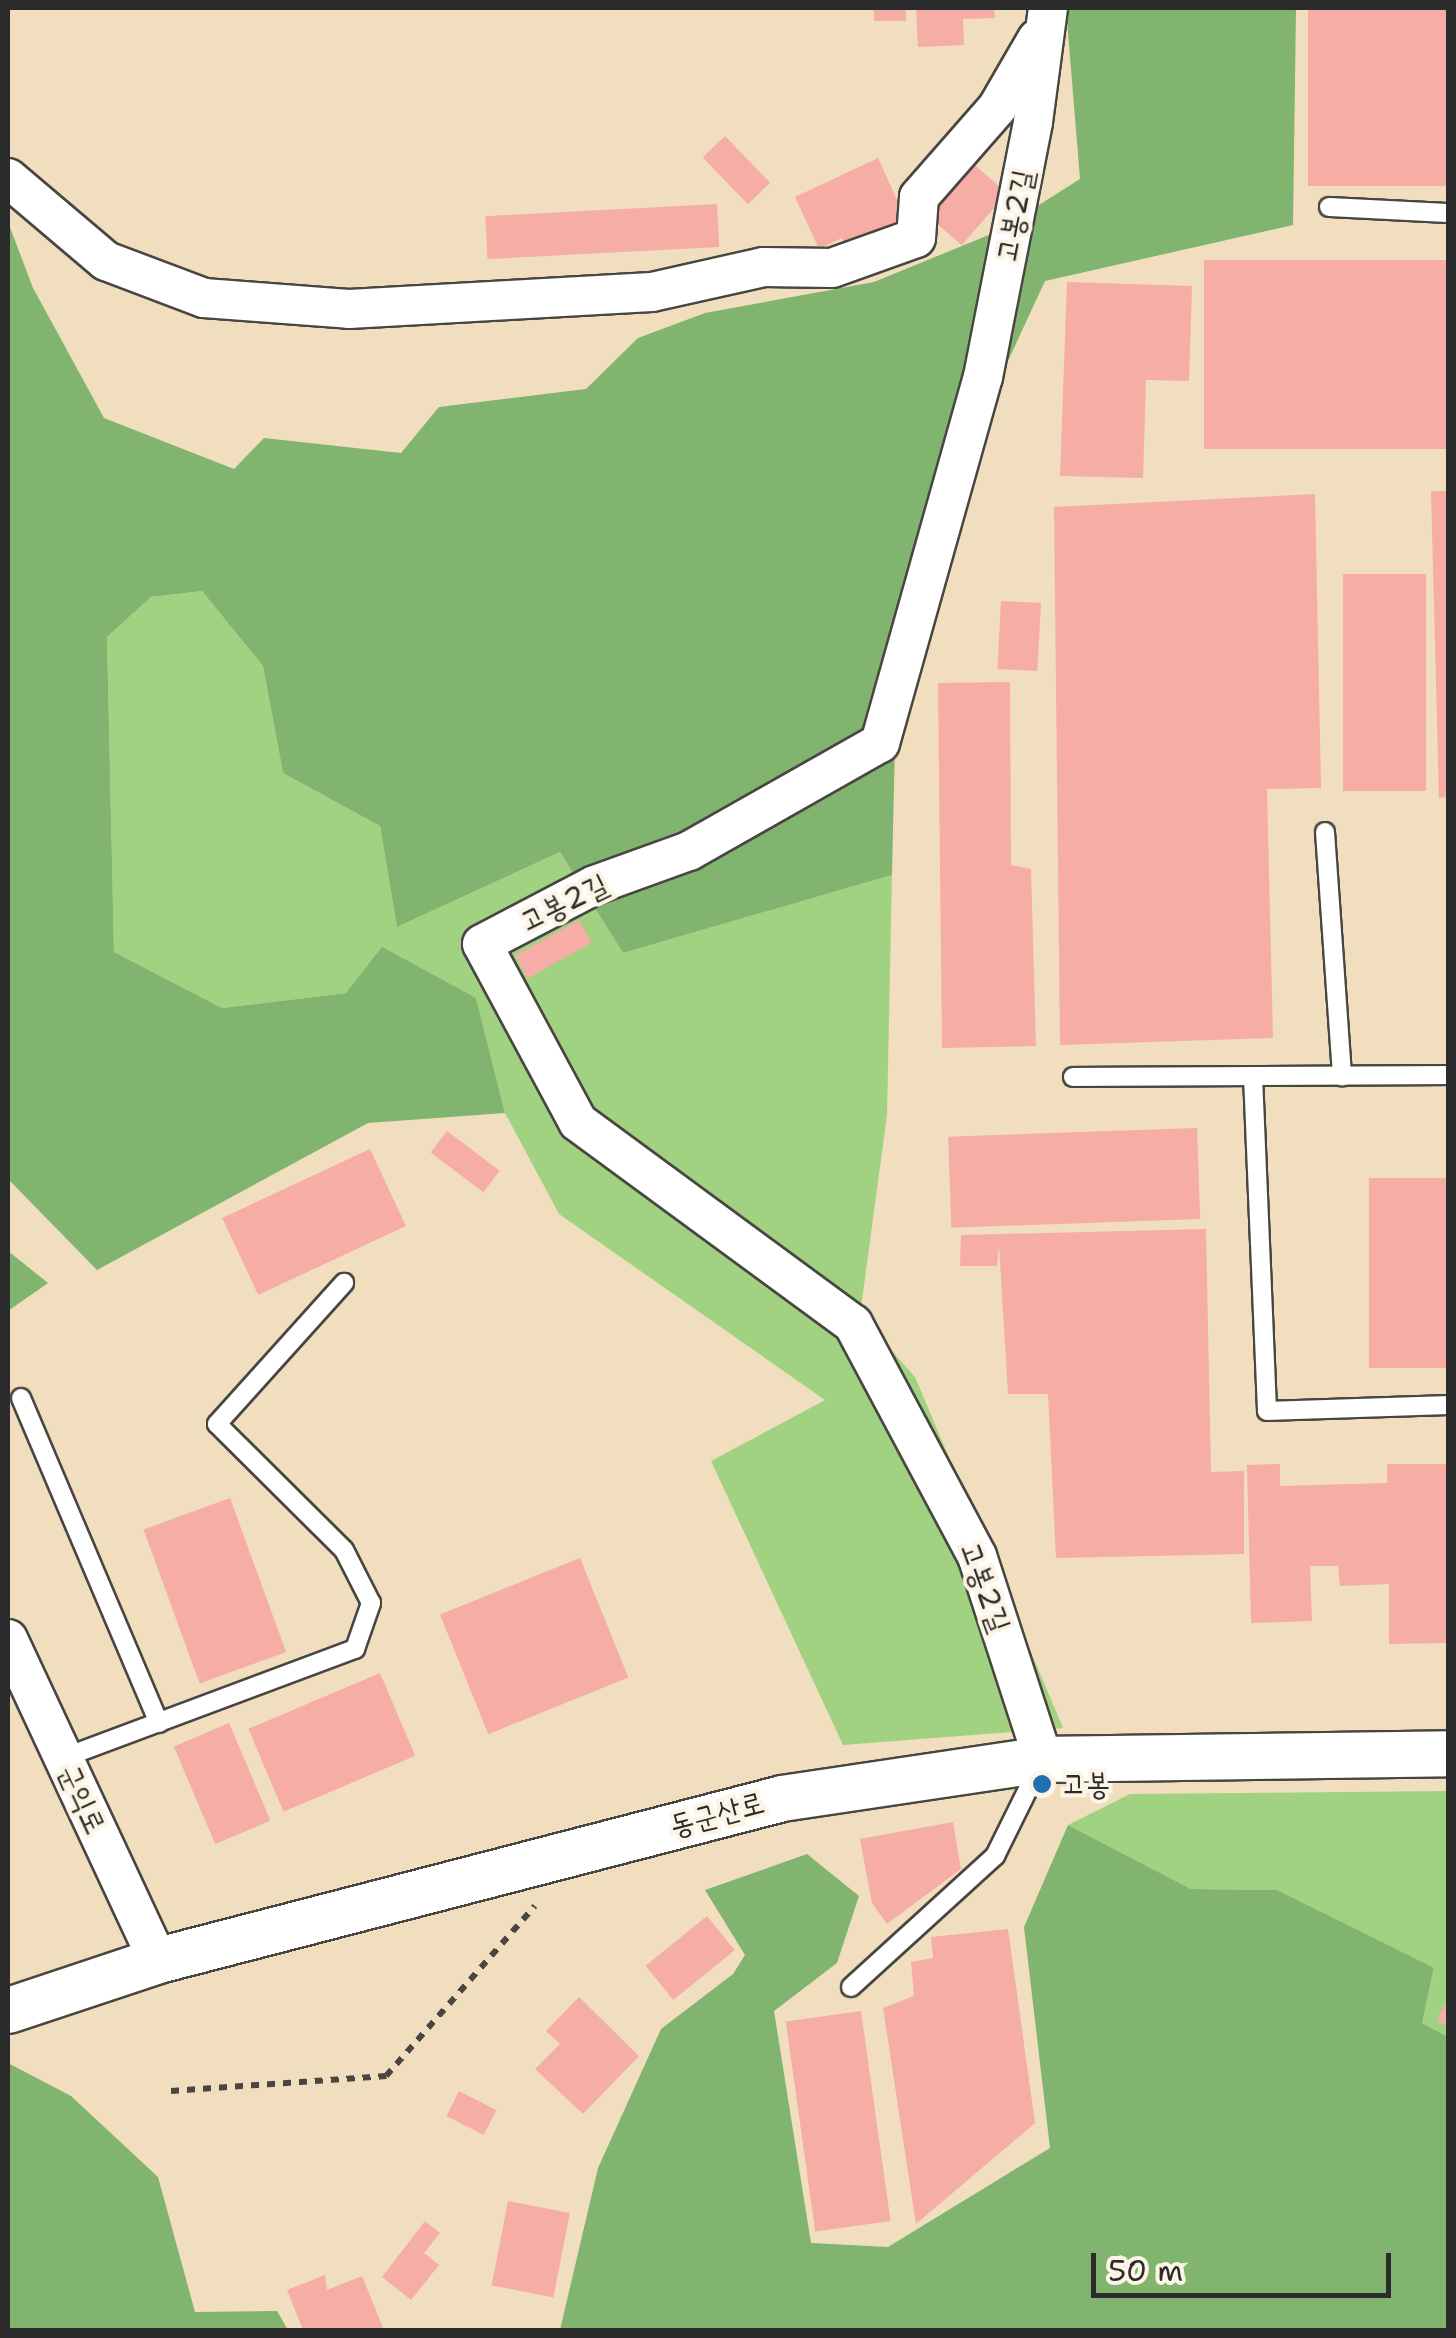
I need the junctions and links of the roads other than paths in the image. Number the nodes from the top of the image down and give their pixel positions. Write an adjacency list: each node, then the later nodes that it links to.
1 (1047, 16): 2 (street); 17 (street, 고봉2길)
2 (8, 178)
3 (1329, 207): 4 (lane)
4 (1448, 213)
5 (1325, 832): 8 (lane)
6 (1448, 1075): 8 (lane)
7 (1254, 1076): 8 (lane); 9 (lane); 12 (lane)
8 (1342, 1076)
9 (1072, 1077)
10 (344, 1283): 14 (lane)
11 (21, 1398): 14 (lane)
12 (1448, 1405)
13 (8, 1639): 16 (street, 군익로)
14 (159, 1723): 16 (lane)
15 (1448, 1753): 17 (street, 동군산로)
16 (63, 1758): 18 (street, 군익로)
17 (1043, 1758): 18 (street, 동군산로); 19 (lane)
18 (158, 1960): 20 (street, 동군산로)
19 (851, 1987)
20 (8, 2010)

